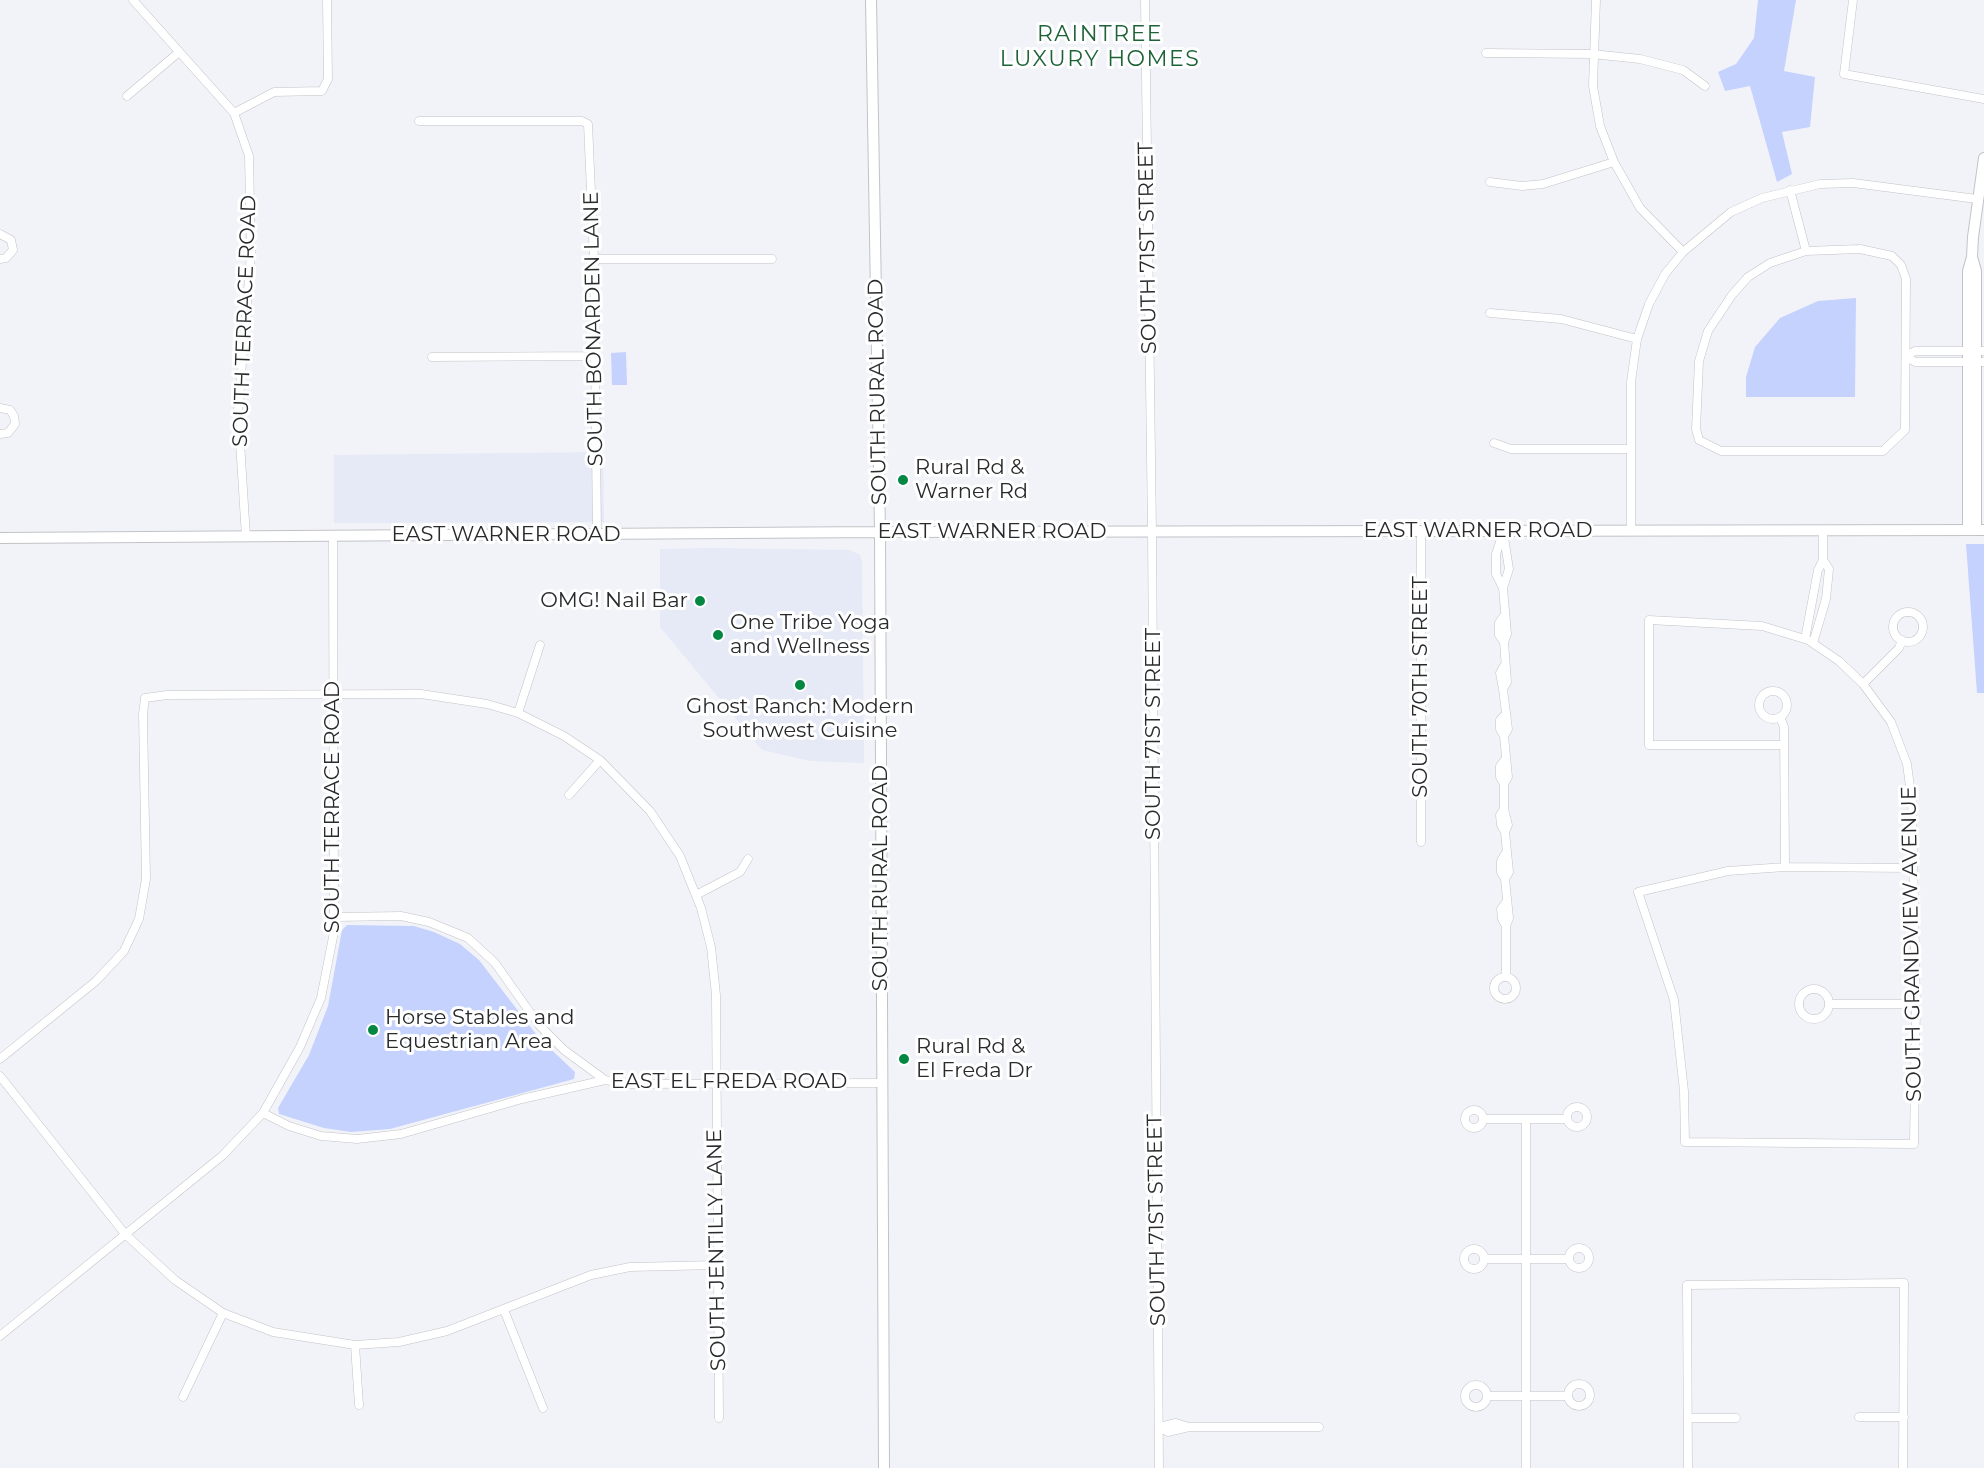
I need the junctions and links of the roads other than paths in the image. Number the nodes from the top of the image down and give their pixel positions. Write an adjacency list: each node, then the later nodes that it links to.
1 (133, 0): 7 (street)
2 (327, 0): 13 (street)
3 (871, 0): 41 (main road, SOUTH RURAL ROAD)
4 (1145, 0): 42 (street, SOUTH 71ST STREET)
5 (1596, 0): 9 (street)
6 (1853, 0): 12 (street)
7 (178, 53): 11 (street); 13 (street)
8 (1486, 53): 9 (street)
9 (1592, 54): 10 (street); 16 (street)
10 (1705, 86)
11 (128, 96)
12 (1984, 99)
13 (234, 112): 45 (street, SOUTH TERRACE ROAD)
14 (419, 121): 24 (street, SOUTH BONARDEN LANE)
15 (1984, 158): 19 (main road)
16 (1614, 162): 17 (street); 22 (street)
17 (1490, 182)
18 (1790, 190): 19 (street); 21 (street); 22 (street)
19 (1977, 199): 29 (main road)
20 (0, 234): 23 (street)
21 (1806, 251): 28 (street); 28 (street)
22 (1683, 252): 27 (street)
23 (0, 259)
24 (594, 259): 25 (street); 31 (street, SOUTH BONARDEN LANE)
25 (772, 259)
26 (1490, 313): 27 (street)
27 (1637, 339): 35 (street)
28 (1906, 356): 29 (street)
29 (1975, 356): 37 (main road)
30 (432, 357): 31 (street)
31 (595, 357): 43 (street, SOUTH BONARDEN LANE)
32 (0, 408): 33 (street)
33 (0, 434)
34 (1494, 443): 35 (street)
35 (1630, 449): 40 (street)
36 (1823, 530): 37 (main road, EAST WARNER ROAD); 40 (main road, EAST WARNER ROAD); 47 (street)
37 (1976, 530)
38 (1421, 531): 39 (main road, EAST WARNER ROAD); 42 (main road, EAST WARNER ROAD); 61 (street, SOUTH 70TH STREET)
39 (1503, 531): 40 (main road, EAST WARNER ROAD); 48 (street); 48 (street)
40 (1631, 531)
41 (880, 532): 42 (main road, EAST WARNER ROAD); 43 (main road, EAST WARNER ROAD); 74 (main road, SOUTH RURAL ROAD)
42 (1152, 532): 99 (street, SOUTH 71ST STREET)
43 (597, 535): 44 (main road, EAST WARNER ROAD)
44 (333, 536): 45 (main road, EAST WARNER ROAD); 55 (street, SOUTH TERRACE ROAD)
45 (246, 537): 46 (main road, EAST WARNER ROAD)
46 (0, 538)
47 (1823, 560): 49 (street); 50 (street)
48 (1503, 588): 67 (street)
49 (1814, 603): 50 (street); 52 (street)
50 (1825, 606): 52 (street)
51 (1902, 640): 54 (street)
52 (1809, 641): 54 (street, SOUTH GRANDVIEW AVENUE); 58 (street, SOUTH GRANDVIEW AVENUE)
53 (540, 645): 56 (street)
54 (1863, 684): 64 (street, SOUTH GRANDVIEW AVENUE)
55 (334, 694): 56 (street, SOUTH JENTILLY LANE); 66 (street, SOUTH TERRACE ROAD); 70 (street, SOUTH JENTILLY LANE)
56 (518, 713): 59 (street, SOUTH JENTILLY LANE)
57 (1780, 717): 58 (street)
58 (1784, 745): 63 (street)
59 (600, 760): 60 (street); 65 (street, SOUTH JENTILLY LANE)
60 (569, 795)
61 (1421, 842)
62 (748, 859): 65 (street)
63 (1785, 867): 64 (street); 69 (street, SOUTH GRANDVIEW AVENUE)
64 (1913, 868): 69 (street, SOUTH GRANDVIEW AVENUE)
65 (696, 895): 73 (street, SOUTH JENTILLY LANE)
66 (335, 917): 72 (street); 75 (street, SOUTH TERRACE ROAD)
67 (1506, 976)
68 (1829, 1004): 69 (street)
69 (1916, 1004)
70 (0, 1059)
71 (0, 1076): 79 (street)
72 (605, 1080): 73 (street, EAST EL FREDA ROAD); 75 (street, EAST EL FREDA ROAD)
73 (716, 1082): 74 (street, EAST EL FREDA ROAD); 83 (street, SOUTH JENTILLY LANE)
74 (882, 1083): 101 (main road, SOUTH RURAL ROAD)
75 (263, 1113): 79 (street, SOUTH TERRACE ROAD)
76 (1483, 1119): 77 (street)
77 (1526, 1119): 78 (street); 81 (street)
78 (1567, 1119)
79 (125, 1234): 85 (street); 86 (street, SOUTH TERRACE ROAD)
80 (1484, 1259): 81 (street)
81 (1527, 1259): 82 (street); 89 (street)
82 (1569, 1259)
83 (717, 1265): 84 (street); 96 (street, SOUTH JENTILLY LANE)
84 (504, 1310): 87 (street); 93 (street)
85 (223, 1313): 87 (street); 91 (street)
86 (0, 1336)
87 (354, 1345): 92 (street)
88 (1487, 1396): 89 (street)
89 (1527, 1396): 90 (street); 103 (street)
90 (1568, 1396)
91 (183, 1397)
92 (359, 1405)
93 (543, 1408)
94 (1859, 1417): 95 (street)
95 (1904, 1417): 97 (street); 105 (street)
96 (719, 1418)
97 (1688, 1418): 98 (street); 104 (street)
98 (1736, 1418)
99 (1159, 1427): 100 (street); 102 (street, SOUTH 71ST STREET)
100 (1319, 1427)
101 (884, 1468)
102 (1159, 1468)
103 (1526, 1468)
104 (1688, 1468)
105 (1903, 1468)

